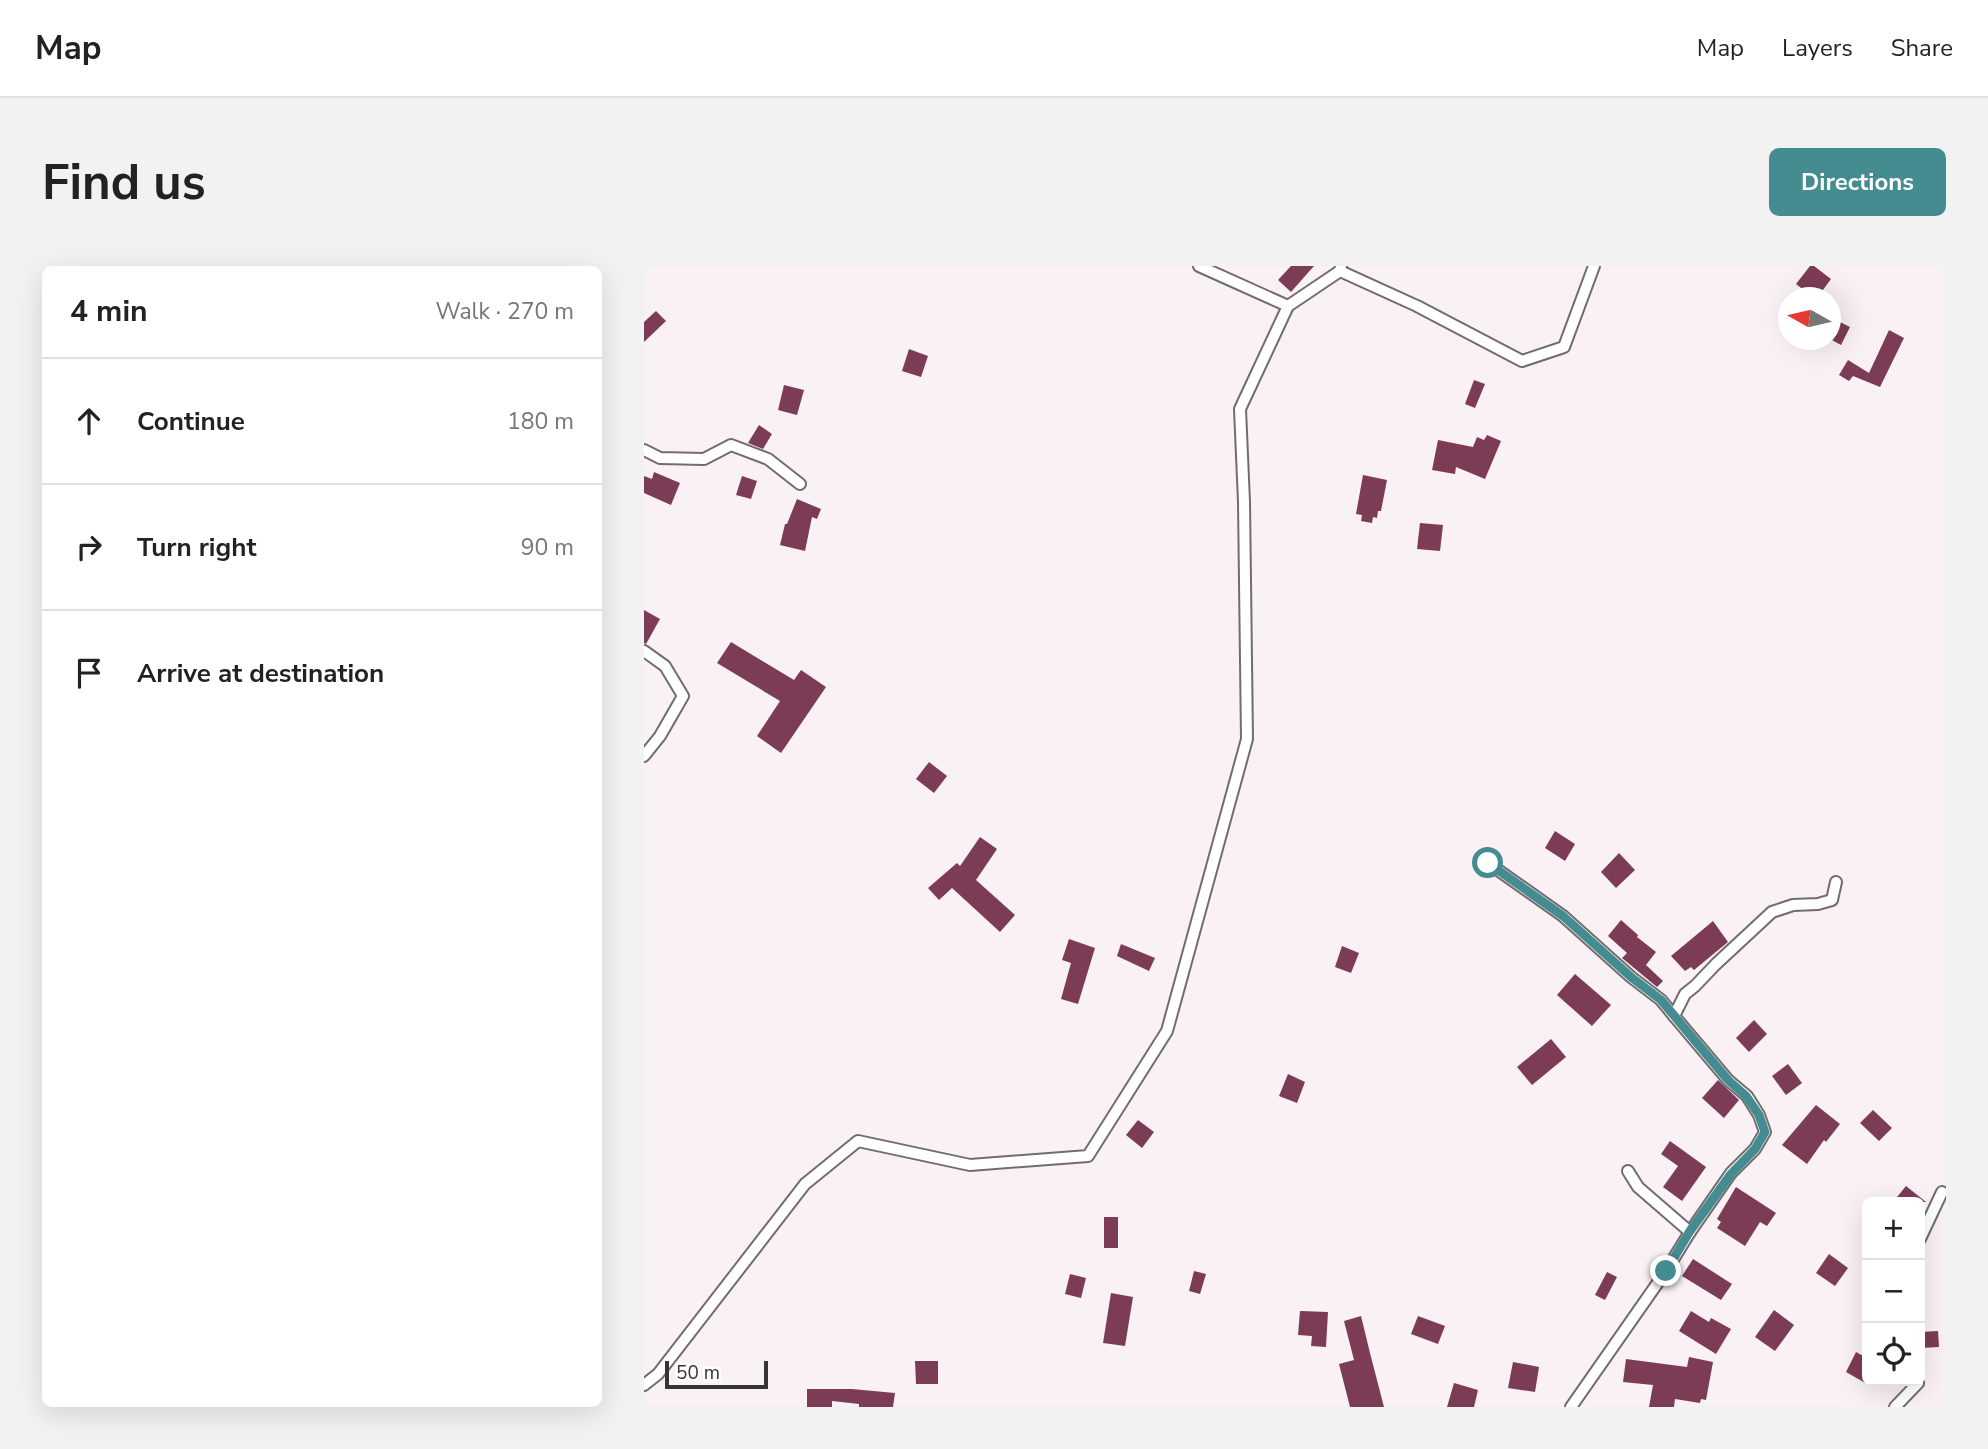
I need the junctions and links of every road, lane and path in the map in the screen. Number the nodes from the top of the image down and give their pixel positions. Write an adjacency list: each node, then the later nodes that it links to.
1 (1199, 266): 4 (street)
2 (1594, 266): 3 (street)
3 (1341, 269): 4 (street)
4 (1287, 306): 16 (street)
5 (644, 450): 6 (street)
6 (800, 484)
7 (644, 651): 8 (street)
8 (644, 756)
9 (1488, 863): 11 (street)
10 (1836, 882): 11 (street)
11 (1674, 1016): 15 (street)
12 (1628, 1171): 15 (street)
13 (1942, 1192): 14 (street)
14 (1925, 1229)
15 (1690, 1231): 18 (street)
16 (644, 1385)
17 (1914, 1386): 19 (street)
18 (1571, 1407)
19 (1895, 1407)

